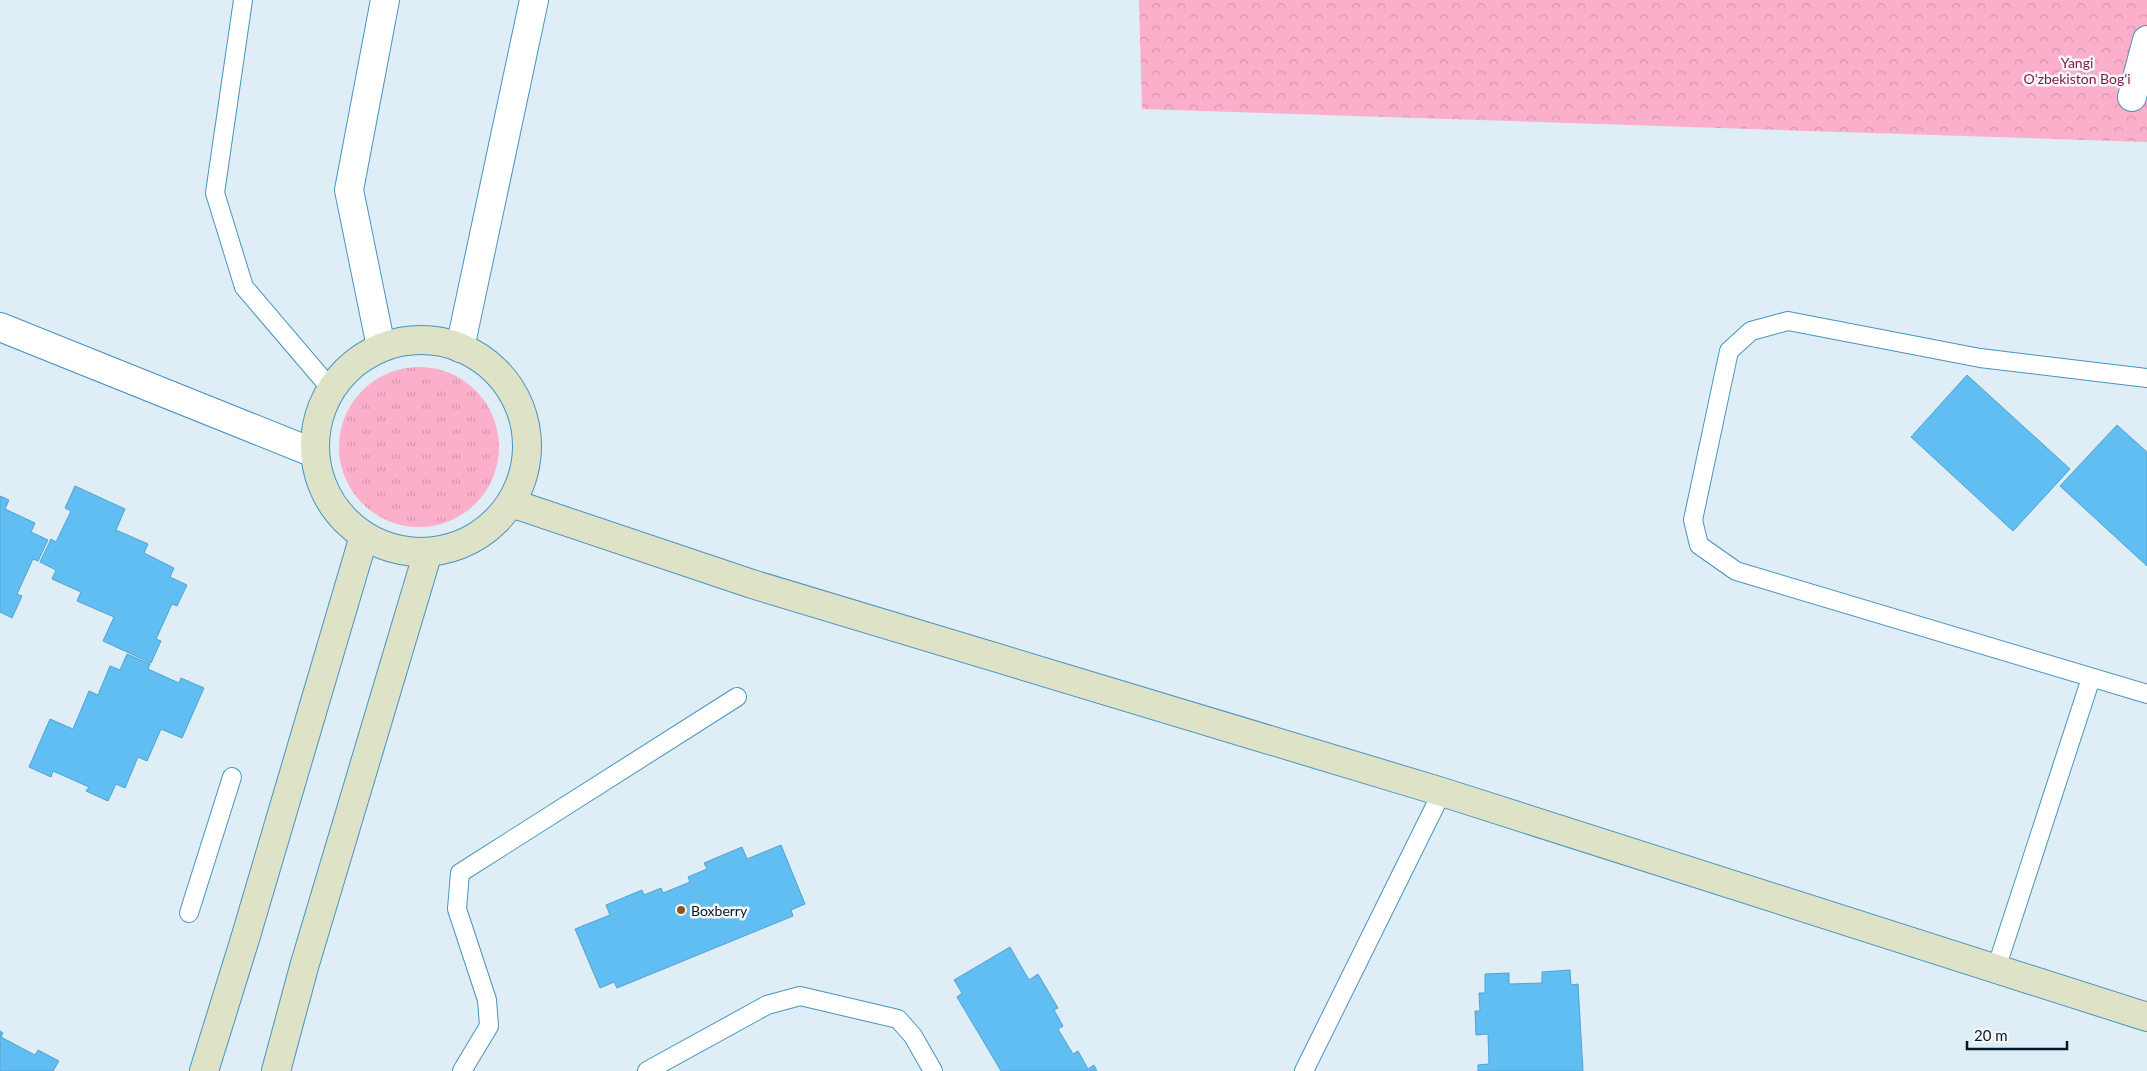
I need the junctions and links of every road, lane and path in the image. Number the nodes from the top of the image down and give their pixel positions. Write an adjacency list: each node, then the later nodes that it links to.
1 (242, 0): 10 (lane)
2 (385, 0): 7 (street)
3 (534, 0): 8 (street)
4 (2147, 40): 5 (street)
5 (2132, 97)
6 (0, 327): 11 (street)
7 (382, 347): 8 (street); 10 (street)
8 (460, 348): 12 (street)
9 (2147, 378): 15 (lane)
10 (331, 389): 11 (street)
11 (314, 453): 13 (street)
12 (511, 503): 14 (street); 19 (street)
13 (364, 536): 14 (street); 24 (street)
14 (428, 552): 23 (street)
15 (2091, 678): 16 (lane); 21 (lane)
16 (2147, 694)
17 (737, 697): 25 (lane)
18 (232, 776): 20 (lane)
19 (1442, 792): 21 (street); 28 (lane)
20 (189, 912)
21 (1996, 969): 22 (street)
22 (2147, 1018)
23 (282, 1069)
24 (204, 1071)
25 (462, 1071)
26 (647, 1071): 27 (lane)
27 (933, 1071)
28 (1304, 1071)

